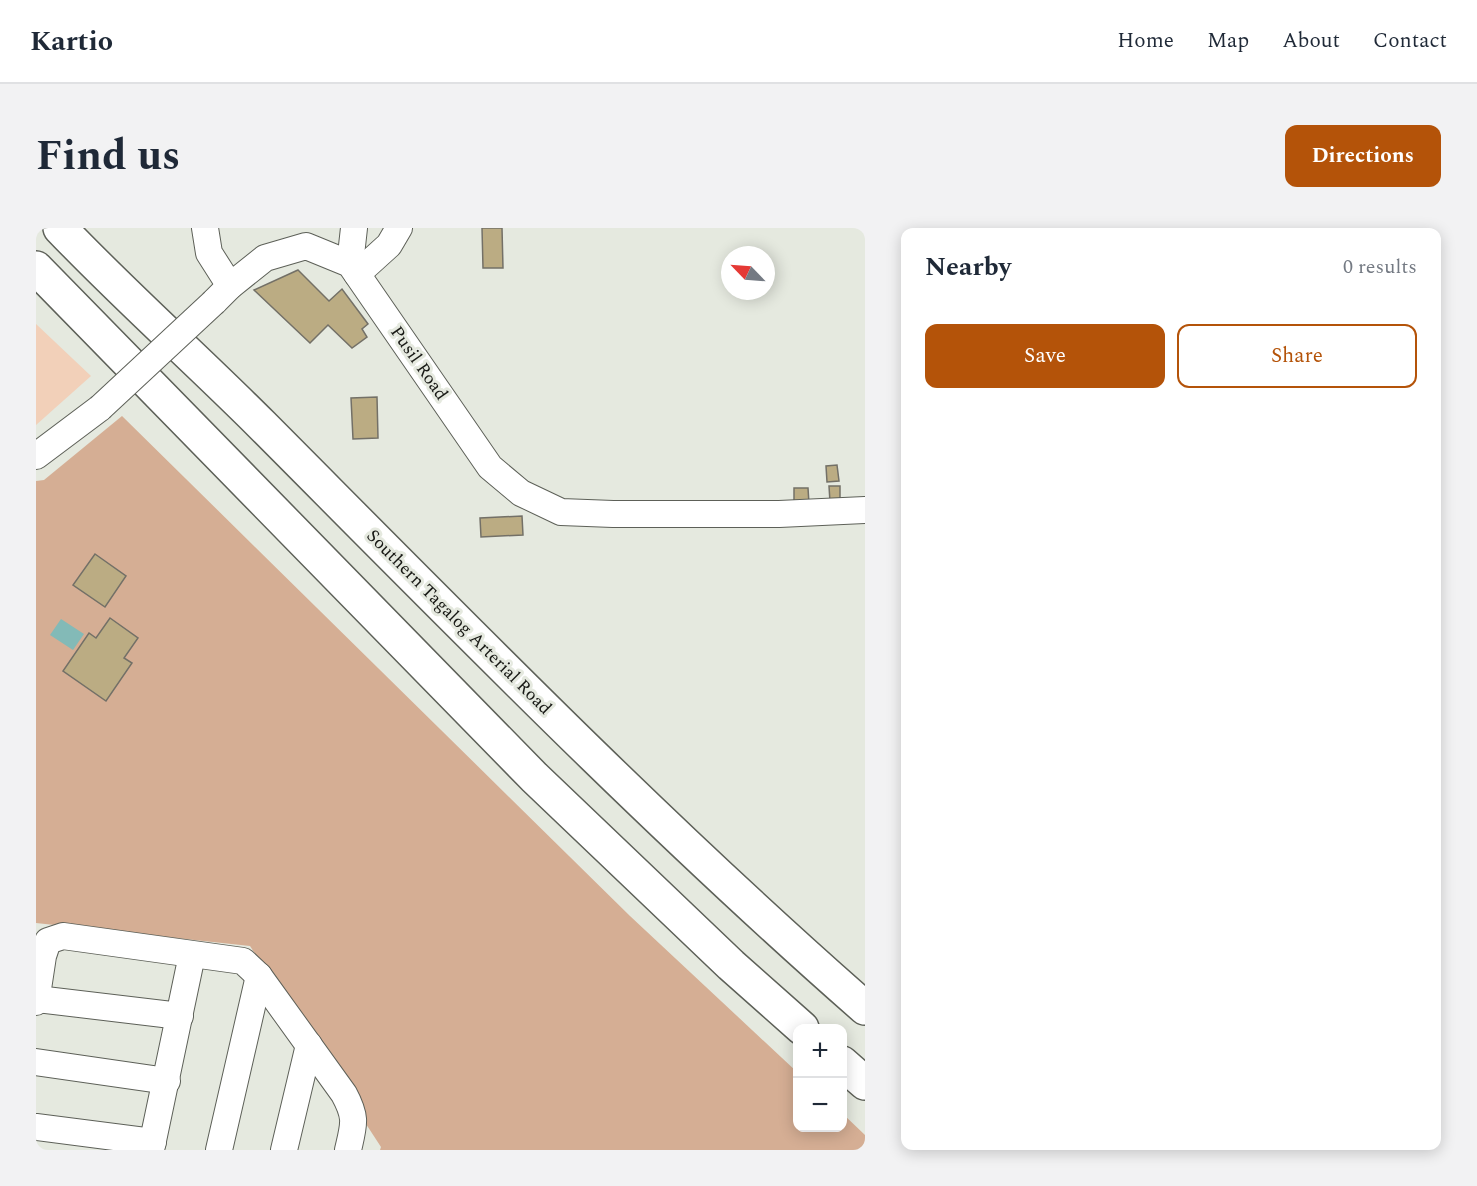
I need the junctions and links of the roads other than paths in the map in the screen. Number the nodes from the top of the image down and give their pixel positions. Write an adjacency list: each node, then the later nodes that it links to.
1 (60, 228): 13 (highway, Southern Tagalog Arterial Road)
2 (205, 228): 7 (street)
3 (354, 228): 6 (street)
4 (399, 228): 6 (street)
5 (36, 268): 15 (highway)
6 (353, 269): 7 (street); 9 (street, Pusil Road)
7 (222, 294): 8 (street, bridge)
8 (36, 456)
9 (865, 510)
10 (192, 955): 11 (street); 12 (street); 14 (street)
11 (259, 976): 16 (street); 23 (street)
12 (36, 1000): 14 (street)
13 (865, 1008)
14 (180, 1016): 19 (street)
15 (796, 1024)
16 (309, 1044): 24 (street); 25 (street)
17 (36, 1062): 19 (street)
18 (847, 1067): 20 (highway)
19 (167, 1081): 22 (street)
20 (865, 1083)
21 (36, 1127): 22 (street)
22 (152, 1146)
23 (219, 1150)
24 (284, 1150)
25 (348, 1150)

